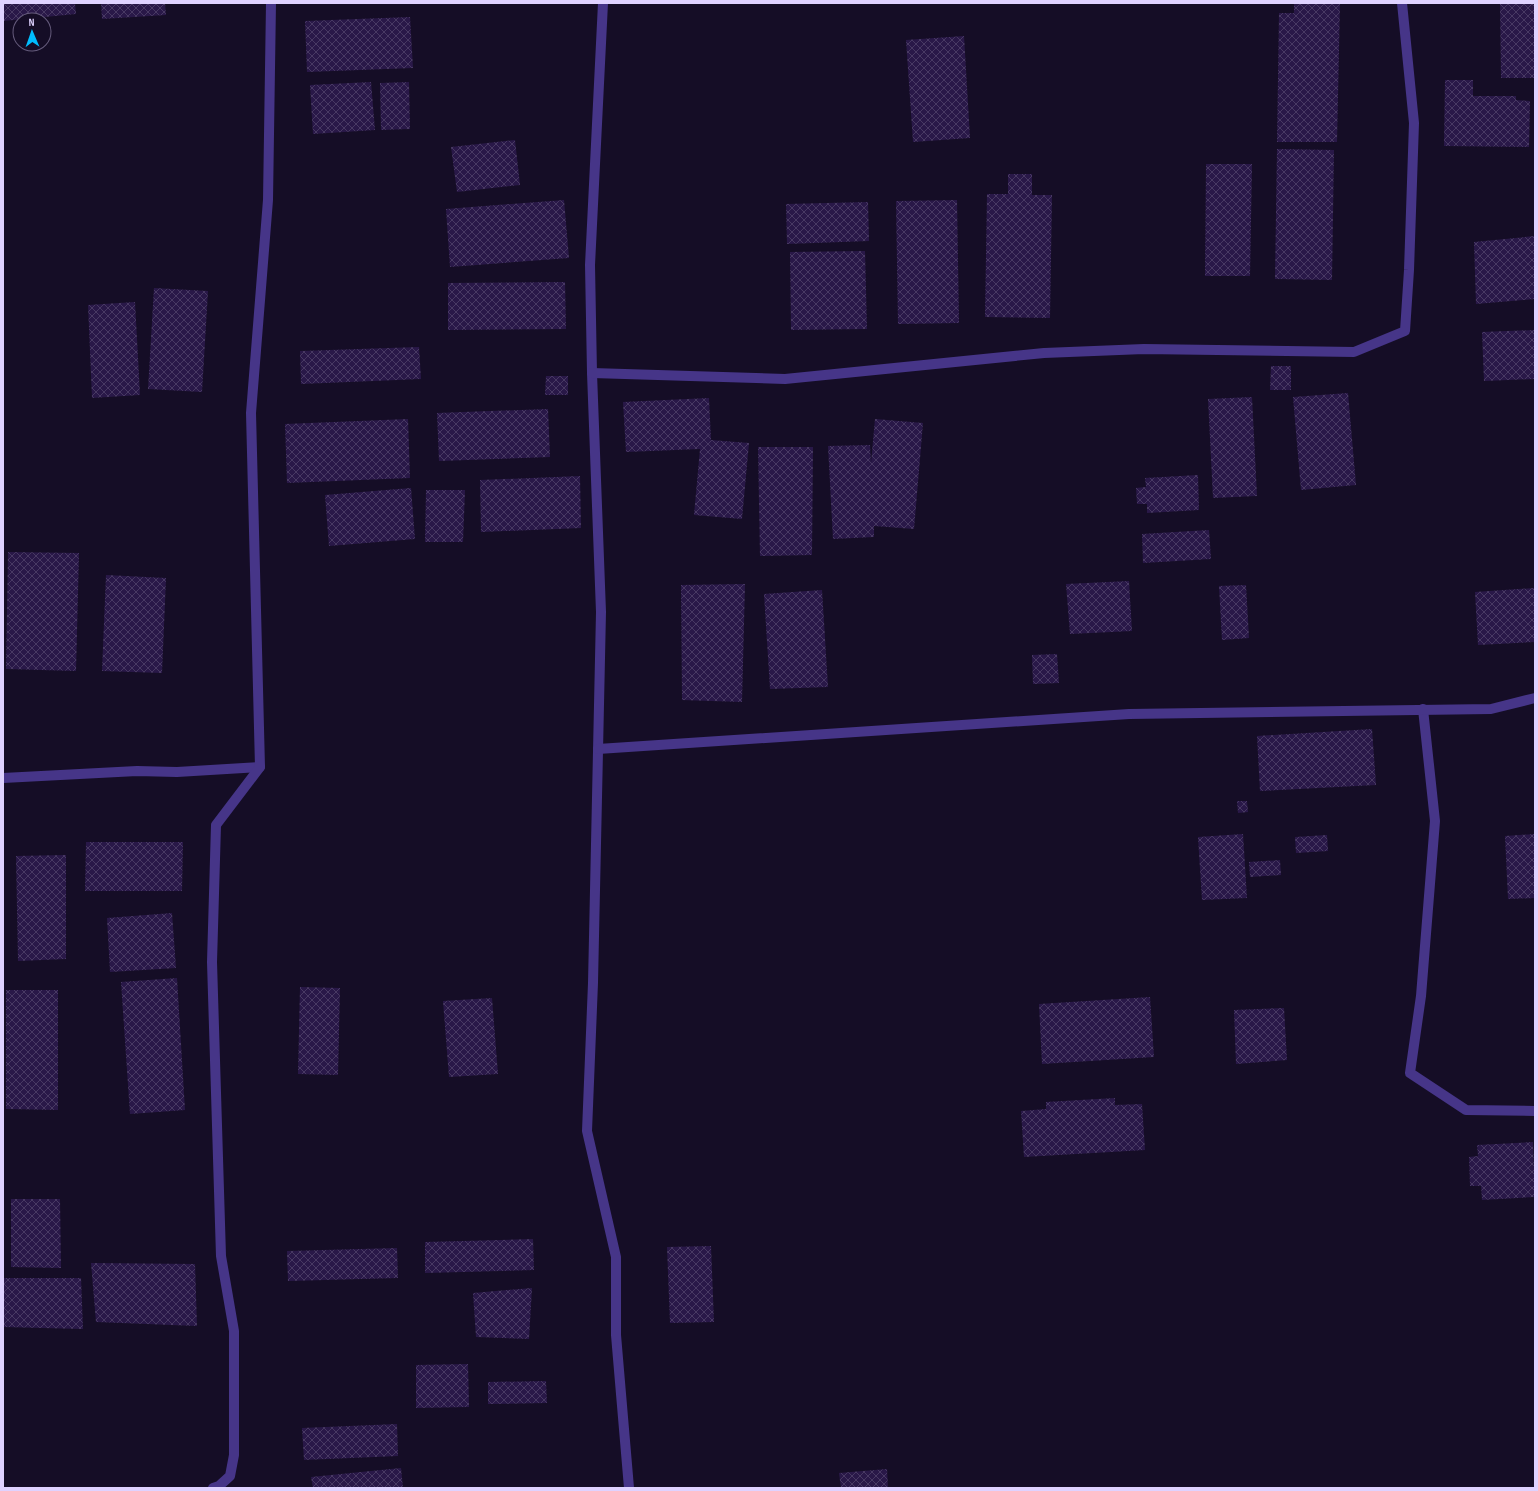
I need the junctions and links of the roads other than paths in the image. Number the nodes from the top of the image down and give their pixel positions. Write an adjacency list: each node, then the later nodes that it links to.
1 (271, 3): 8 (street)
2 (603, 3): 4 (street)
3 (1402, 3): 4 (street)
4 (592, 374): 7 (street)
5 (1535, 698): 6 (street)
6 (1423, 709): 7 (street); 10 (street)
7 (598, 749): 12 (street)
8 (260, 767): 9 (street); 11 (street)
9 (3, 778)
10 (1535, 1111)
11 (213, 1488)
12 (628, 1488)

